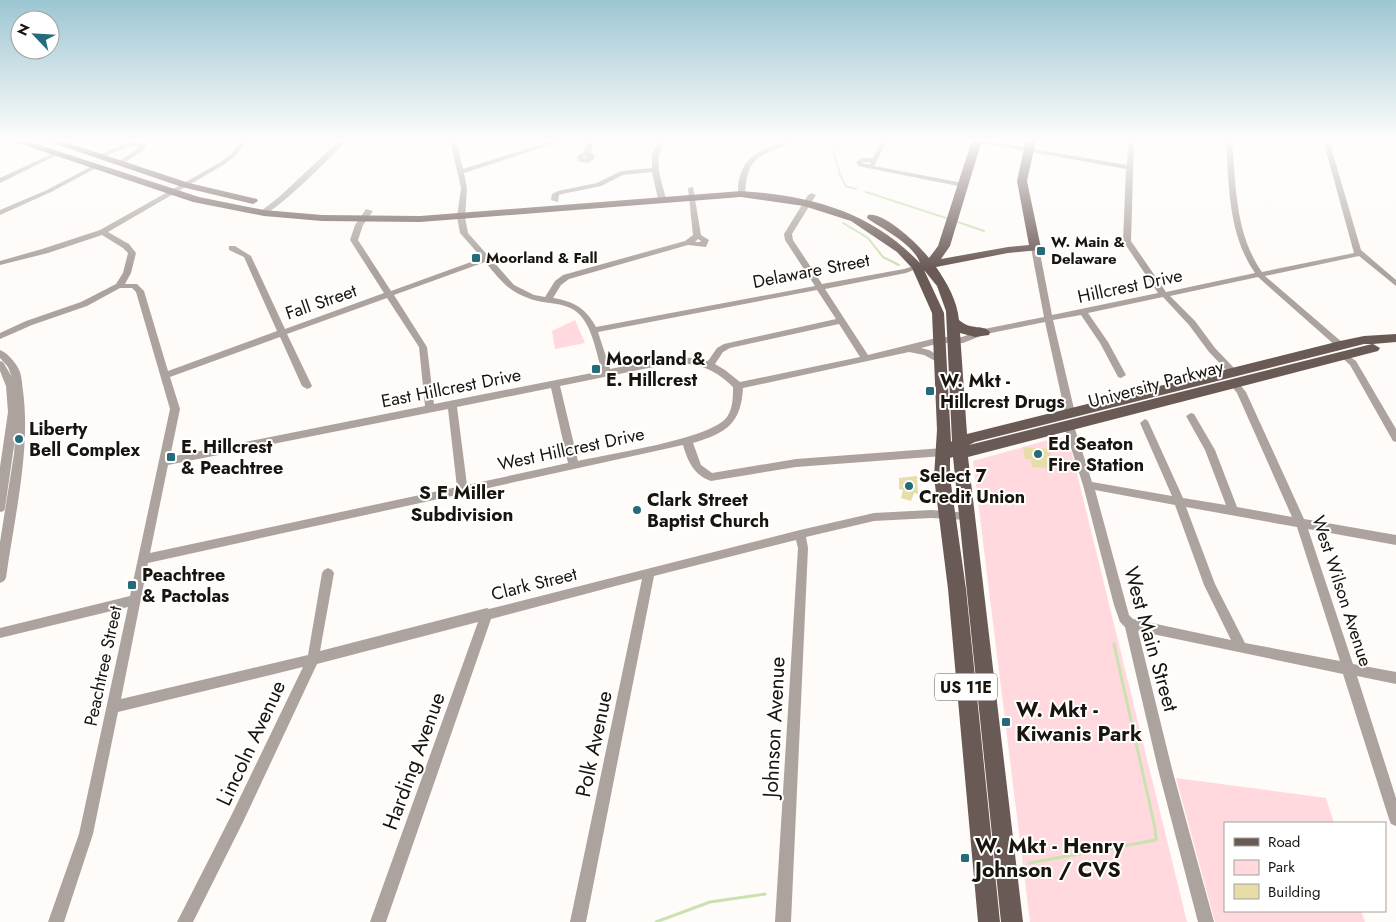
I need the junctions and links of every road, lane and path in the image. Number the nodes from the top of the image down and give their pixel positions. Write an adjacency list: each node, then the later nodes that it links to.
1 (62, 183): 26 (street)
2 (150, 183): 18 (main road, US 11E)
3 (180, 183): 15 (main road, US 11E)
4 (189, 183): 15 (street)
5 (298, 183): 23 (street)
6 (463, 183): 25 (street)
7 (603, 183): 22 (street)
8 (658, 183): 20 (street)
9 (742, 183): 17 (street)
10 (952, 183): 16 (street)
11 (1023, 183): 32 (main road, West Main Street)
12 (1129, 183): 44 (street, West Wilson Avenue)
13 (1234, 183): 39 (street)
14 (1338, 183): 33 (street)
15 (186, 185): 18 (street); 23 (main road, US 11E)
16 (963, 185): 30 (main road)
17 (741, 190): 19 (main road, US 11E); 21 (main road, US 11E)
18 (172, 192): 24 (main road, US 11E); 28 (street)
19 (692, 192): 20 (main road, US 11E); 45 (street)
20 (661, 195): 22 (main road, US 11E); 25 (main road, US 11E)
21 (809, 199): 29 (main road, US 11E); 38 (main road, US 11E); 42 (street)
22 (555, 200): 25 (main road, US 11E)
23 (275, 204): 24 (street); 27 (main road, US 11E)
24 (264, 212): 27 (main road, US 11E)
25 (462, 212): 27 (main road, US 11E); 35 (street)
26 (0, 213)
27 (365, 215): 43 (street)
28 (102, 232): 37 (street); 41 (street)
29 (911, 244): 30 (main road); 38 (main road, US 11E)
30 (943, 247): 36 (main road); 38 (main road)
31 (232, 248): 52 (street)
32 (1035, 248): 34 (main road, Delaware Street); 48 (street, West Main Street)
33 (1359, 254): 39 (street, Hillcrest Drive); 40 (street)
34 (976, 257): 36 (main road, Delaware Street); 46 (main road)
35 (486, 259): 43 (street, Fall Street); 45 (street)
36 (954, 260): 38 (main road, Delaware Street)
37 (0, 263)
38 (923, 266): 42 (street, Delaware Street); 46 (main road, US 11E); 56 (main road, US 11E)
39 (1260, 275): 44 (street, Hillcrest Drive); 60 (street)
40 (1396, 284)
41 (120, 286): 54 (street); 67 (street, Peachtree Street)
42 (819, 287): 49 (street); 51 (street, Delaware Street)
43 (390, 295): 52 (street, Fall Street); 74 (street)
44 (1166, 295): 47 (street, Hillcrest Drive); 69 (street, West Wilson Avenue)
45 (548, 299): 51 (street)
46 (950, 302): 50 (main road, US 11E)
47 (1083, 312): 48 (street, Hillcrest Drive); 68 (street)
48 (1049, 320): 53 (street, Hillcrest Drive); 76 (street, West Main Street)
49 (841, 321): 62 (street); 65 (street)
50 (953, 321): 53 (main road); 57 (main road, US 11E)
51 (593, 330): 66 (street)
52 (283, 332): 67 (street, Fall Street); 71 (street)
53 (984, 332): 57 (street, Hillcrest Drive)
54 (0, 336)
55 (1396, 338): 60 (main road, University Parkway)
56 (940, 340): 57 (street, Hillcrest Drive); 59 (street, Hillcrest Drive); 63 (main road, US 11E)
57 (954, 341): 80 (main road, US 11E)
58 (1396, 347): 60 (main road, University Parkway)
59 (909, 349): 62 (street, Hillcrest Drive); 63 (street, Hillcrest Drive)
60 (1342, 350): 69 (main road, University Parkway); 78 (street)
61 (0, 353): 96 (street)
62 (866, 359): 72 (street, Hillcrest Drive)
63 (941, 361): 80 (main road, US 11E)
64 (0, 364): 86 (street)
65 (710, 365): 66 (street, East Hillcrest Drive); 72 (street, East Hillcrest Drive)
66 (607, 373): 70 (street, East Hillcrest Drive)
67 (165, 375): 81 (street, Peachtree Street)
68 (1121, 375)
69 (1233, 378): 76 (main road, University Parkway); 90 (street, West Wilson Avenue)
70 (555, 384): 73 (street, East Hillcrest Drive); 82 (street)
71 (307, 386)
72 (738, 386): 79 (street, West Hillcrest Drive)
73 (452, 404): 74 (street, East Hillcrest Drive); 84 (street)
74 (430, 409): 81 (street, East Hillcrest Drive)
75 (1191, 416): 87 (street)
76 (1070, 419): 80 (main road, University Parkway); 83 (street, West Main Street)
77 (1145, 423): 85 (street)
78 (1396, 438)
79 (687, 441): 80 (street); 82 (street, West Hillcrest Drive)
80 (954, 449): 88 (main road, US 11E); 89 (main road, US 11E)
81 (164, 462): 93 (street, Peachtree Street)
82 (574, 465): 84 (street, West Hillcrest Drive)
83 (1088, 485): 85 (street); 99 (street, West Main Street)
84 (462, 489): 93 (street, West Hillcrest Drive)
85 (1179, 501): 87 (street); 101 (street)
86 (0, 508)
87 (1233, 511): 90 (street)
88 (947, 514): 89 (street, Clark Street); 91 (street, Clark Street); 112 (main road, US 11E)
89 (966, 516): 113 (main road, US 11E)
90 (1300, 523): 92 (street); 103 (street, West Wilson Avenue)
91 (800, 534): 95 (street, Clark Street); 111 (street, Johnson Avenue)
92 (1396, 540)
93 (143, 559): 97 (street, Peachtree Street)
94 (328, 573): 102 (street, Lincoln Avenue)
95 (649, 574): 98 (street, Clark Street); 110 (street, Polk Avenue)
96 (0, 578)
97 (135, 600): 100 (street); 105 (street, Peachtree Street)
98 (487, 613): 102 (street, Clark Street); 109 (street, Harding Avenue)
99 (1130, 624): 101 (street); 114 (street, West Main Street)
100 (0, 633)
101 (1241, 648): 103 (street)
102 (312, 659): 105 (street, Clark Street); 108 (street, Lincoln Avenue)
103 (1348, 668): 104 (street); 106 (street, West Wilson Avenue)
104 (1396, 678)
105 (113, 707): 107 (street, Peachtree Street)
106 (1396, 819)
107 (56, 922)
108 (185, 922)
109 (378, 922)
110 (578, 922)
111 (783, 922)
112 (989, 922)
113 (1012, 922)
114 (1206, 922)

